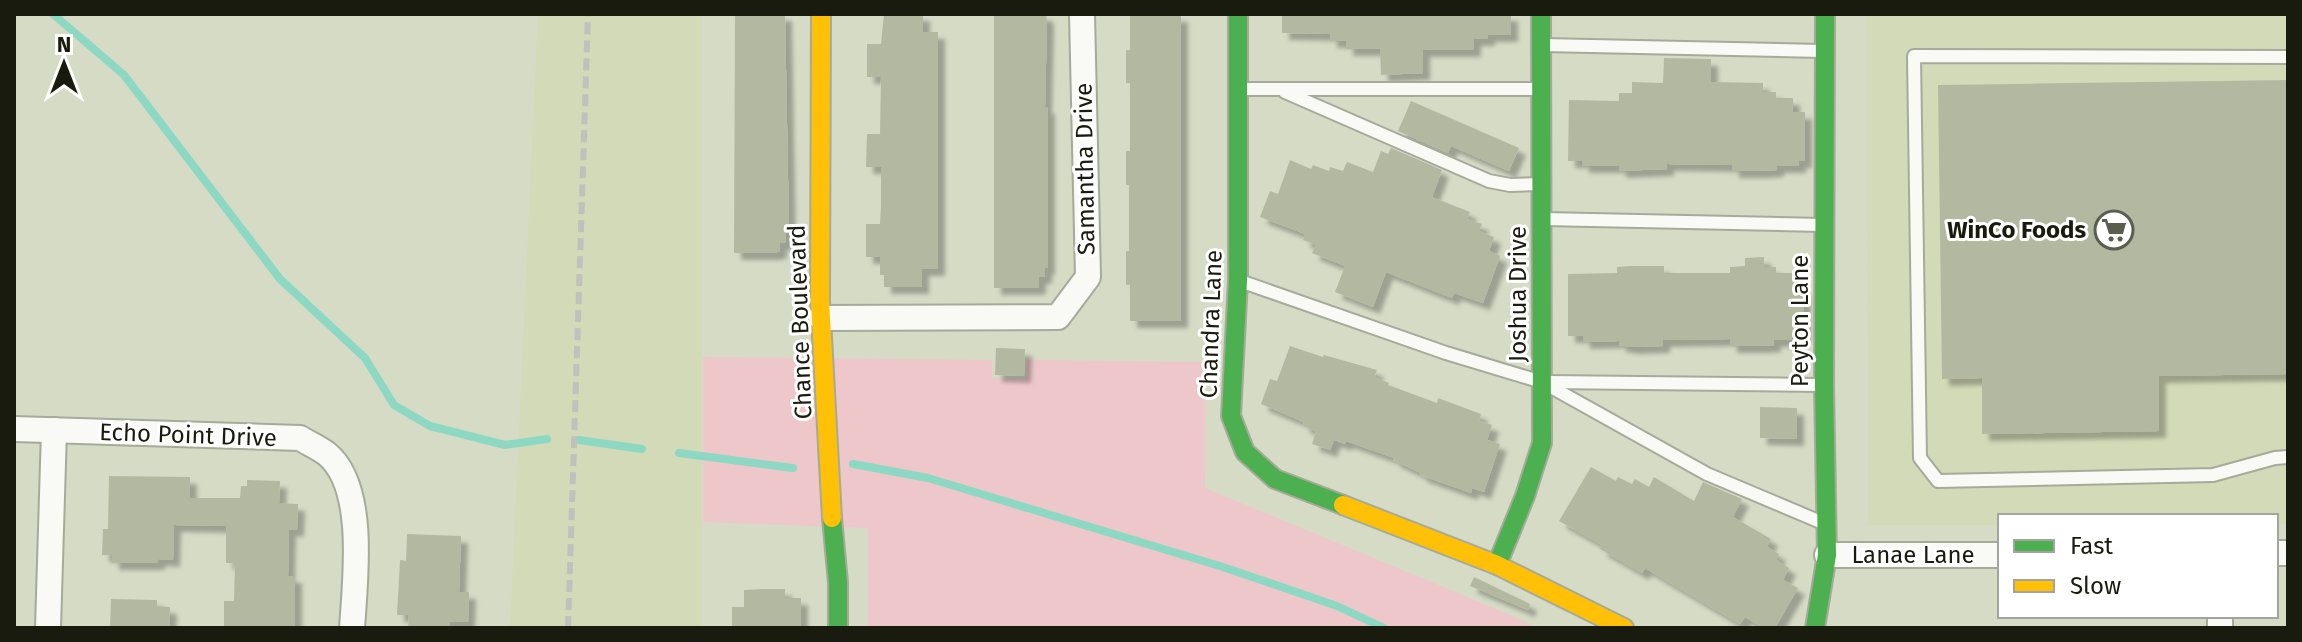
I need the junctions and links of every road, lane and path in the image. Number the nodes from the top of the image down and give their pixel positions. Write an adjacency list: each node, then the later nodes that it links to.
1 (821, 14): 16 (street, Chance Boulevard)
2 (1082, 14): 16 (street, Samantha Drive)
3 (1238, 14): 9 (street, Chandra Lane)
4 (1541, 14): 6 (street, Joshua Drive)
5 (1825, 14): 7 (street, Peyton Lane)
6 (1540, 45): 7 (lane); 11 (street, Joshua Drive)
7 (1825, 51): 14 (street, Peyton Lane)
8 (2288, 57): 21 (lane)
9 (1237, 89): 10 (lane); 15 (street, Chandra Lane)
10 (1278, 89): 11 (lane); 12 (lane)
11 (1541, 89): 12 (street, Joshua Drive)
12 (1541, 184): 13 (street, Joshua Drive)
13 (1541, 219): 14 (lane); 17 (street, Joshua Drive)
14 (1825, 225): 18 (street, Peyton Lane)
15 (1238, 280): 17 (lane); 25 (street, Chandra Lane)
16 (821, 318): 28 (street, Chance Boulevard)
17 (1542, 382): 18 (lane); 22 (lane); 25 (street, Joshua Drive)
18 (1824, 385): 22 (street, Peyton Lane)
19 (14, 429): 20 (street, Echo Point Drive)
20 (54, 430): 26 (street); 27 (street, Echo Point Drive)
21 (2288, 457)
22 (1826, 525): 23 (street, Peyton Lane)
23 (1827, 555): 24 (street, Lanae Lane); 30 (street, Peyton Lane)
24 (1998, 555)
25 (1497, 565): 29 (street, Chandra Lane)
26 (48, 628)
27 (352, 628)
28 (838, 628)
29 (1624, 628)
30 (1815, 628)

